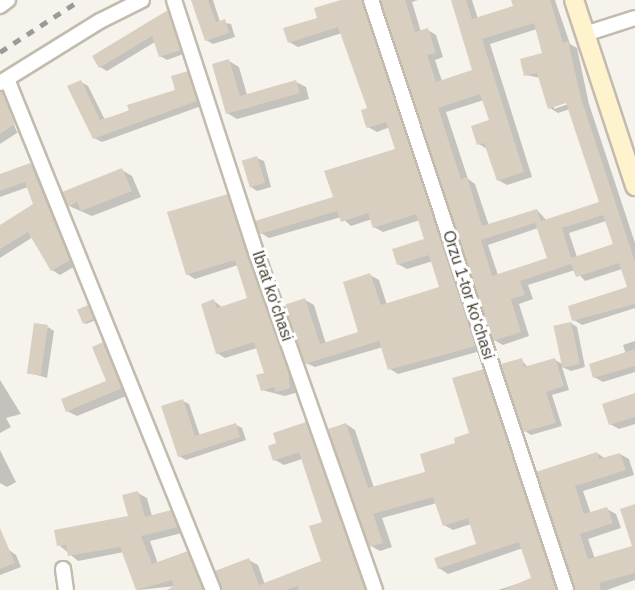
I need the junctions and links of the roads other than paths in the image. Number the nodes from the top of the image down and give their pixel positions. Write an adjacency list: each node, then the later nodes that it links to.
1 (8, 0): 6 (street)
2 (142, 0): 9 (street)
3 (174, 0): 14 (street, Ibrat koʻchasi)
4 (371, 0): 15 (street, Orzu 1-tor koʻchasi)
5 (574, 0): 8 (main road)
6 (0, 6)
7 (635, 18): 8 (street)
8 (585, 34): 10 (main road)
9 (3, 81): 13 (street)
10 (635, 184)
11 (63, 569): 12 (street)
12 (66, 590)
13 (213, 590)
14 (375, 590)
15 (566, 590)

